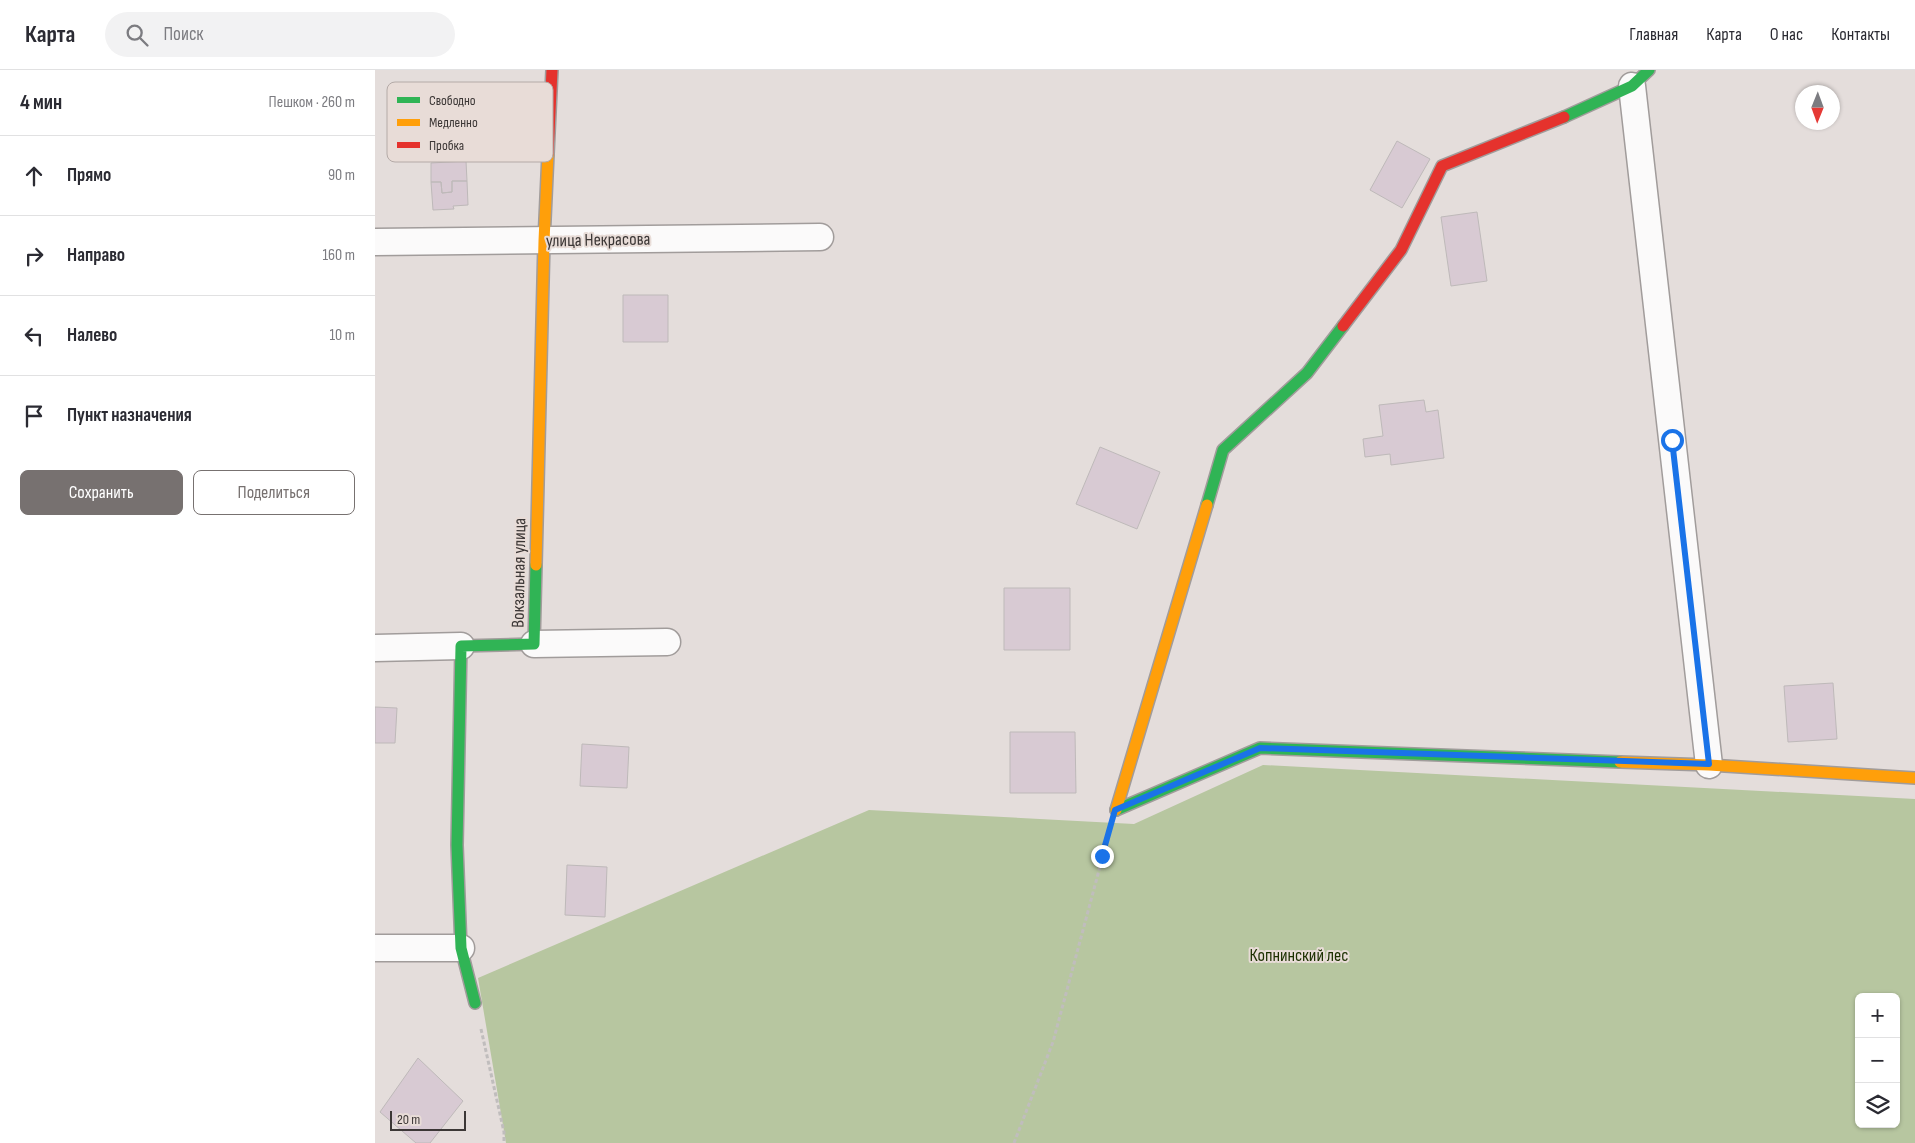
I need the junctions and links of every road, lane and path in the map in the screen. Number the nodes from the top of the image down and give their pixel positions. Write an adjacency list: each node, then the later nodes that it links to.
1 (1640, 78): 10 (street); 12 (street)
2 (548, 162): 4 (street, Вокзальная улица)
3 (821, 237): 4 (street, улица Некрасова)
4 (544, 241): 5 (street, улица Некрасова); 7 (street, Вокзальная улица)
5 (375, 242)
6 (667, 642): 7 (street)
7 (534, 644): 8 (street, Вокзальная улица)
8 (461, 646): 9 (street); 14 (street)
9 (375, 648)
10 (1709, 764): 11 (street); 12 (street)
11 (1915, 778)
12 (1115, 810): 17 (path)
13 (375, 948): 14 (street)
14 (461, 948): 15 (street)
15 (475, 1003): 16 (path)
16 (505, 1143)
17 (1014, 1143)

